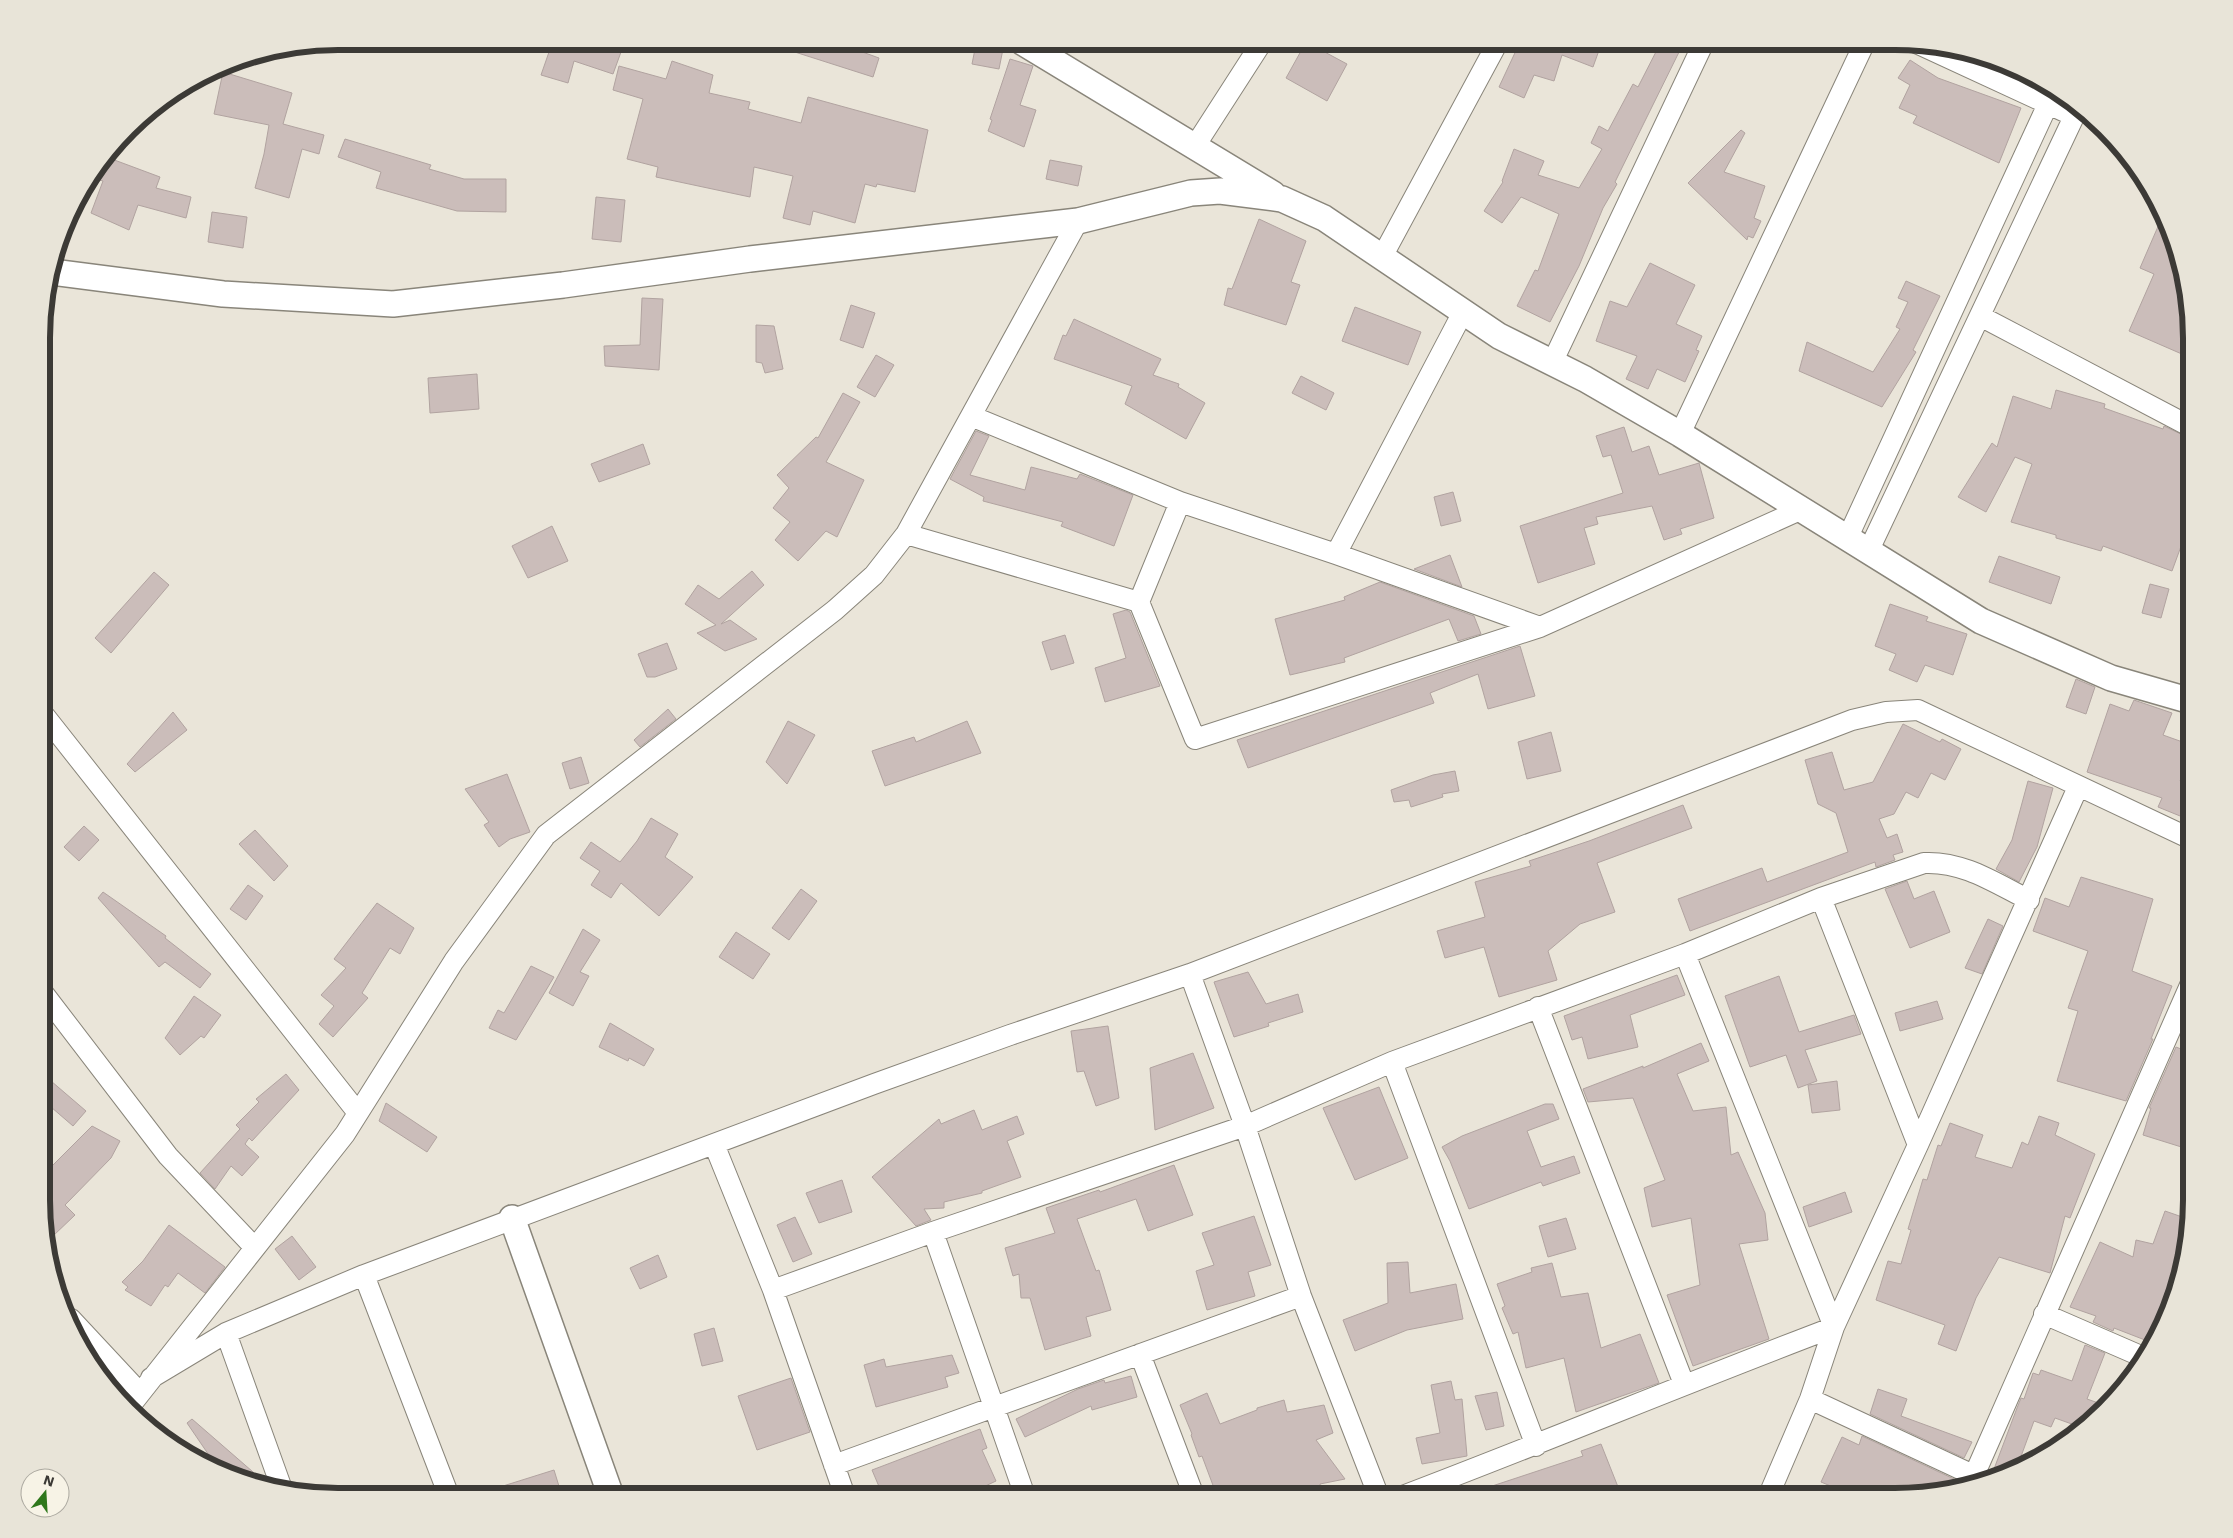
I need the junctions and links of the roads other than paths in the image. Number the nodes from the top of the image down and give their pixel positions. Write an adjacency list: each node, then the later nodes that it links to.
1 (1035, 50): 10 (street)
2 (1257, 50): 10 (street)
3 (1494, 50): 13 (street)
4 (1700, 50): 17 (street)
5 (1861, 50): 20 (street)
6 (1944, 54): 7 (street)
7 (2051, 98): 8 (street); 24 (street)
8 (2064, 104)
9 (2076, 114): 16 (street)
10 (1195, 146): 11 (street)
11 (1282, 199): 12 (street); 13 (street)
12 (1078, 221): 14 (street); 18 (street)
13 (1382, 257): 15 (street)
14 (58, 273)
15 (1463, 312): 17 (street); 25 (street)
16 (1980, 316): 19 (street); 24 (street)
17 (1552, 363): 20 (street)
18 (971, 416): 21 (street); 23 (street)
19 (2183, 422)
20 (1680, 434): 22 (street)
21 (1180, 502): 25 (street); 26 (street)
22 (1800, 510): 24 (street); 27 (street)
23 (906, 534): 26 (street); 40 (street)
24 (1858, 545): 28 (street)
25 (1336, 554): 27 (street)
26 (1139, 602): 27 (street)
27 (1540, 627)
28 (2183, 699)
29 (50, 723): 40 (street)
30 (2078, 786): 31 (street); 33 (street); 35 (street)
31 (2183, 835)
32 (1822, 898): 33 (street); 34 (street); 43 (street)
33 (2029, 900): 43 (street)
34 (1685, 954): 38 (street); 51 (street)
35 (1190, 974): 41 (street); 42 (street)
36 (2183, 1001): 50 (street)
37 (50, 1002): 46 (street)
38 (1538, 1007): 39 (street); 56 (street)
39 (1392, 1062): 41 (street); 60 (street)
40 (358, 1113): 46 (street)
41 (1245, 1126): 45 (street); 49 (street)
42 (714, 1144): 44 (street); 48 (street)
43 (1918, 1145): 51 (street)
44 (512, 1218): 47 (street); 66 (street)
45 (933, 1232): 48 (street); 59 (street)
46 (255, 1248): 57 (street)
47 (364, 1274): 53 (street); 65 (street)
48 (773, 1290): 61 (street)
49 (1300, 1296): 54 (street); 70 (street)
50 (2044, 1314): 55 (street); 62 (street)
51 (1834, 1327): 56 (street); 58 (street)
52 (81, 1329): 57 (street)
53 (226, 1333): 57 (street); 64 (street)
54 (1140, 1354): 59 (street); 69 (street)
55 (2138, 1356)
56 (1684, 1384): 60 (street)
57 (141, 1392)
58 (1810, 1399): 63 (street); 72 (street)
59 (994, 1407): 61 (street); 68 (street)
60 (1536, 1446): 71 (street)
61 (834, 1465): 67 (street)
62 (1979, 1476)
63 (1969, 1478)
64 (279, 1482)
65 (446, 1488)
66 (608, 1488)
67 (842, 1488)
68 (1022, 1488)
69 (1191, 1488)
70 (1376, 1488)
71 (1422, 1488)
72 (1772, 1488)

